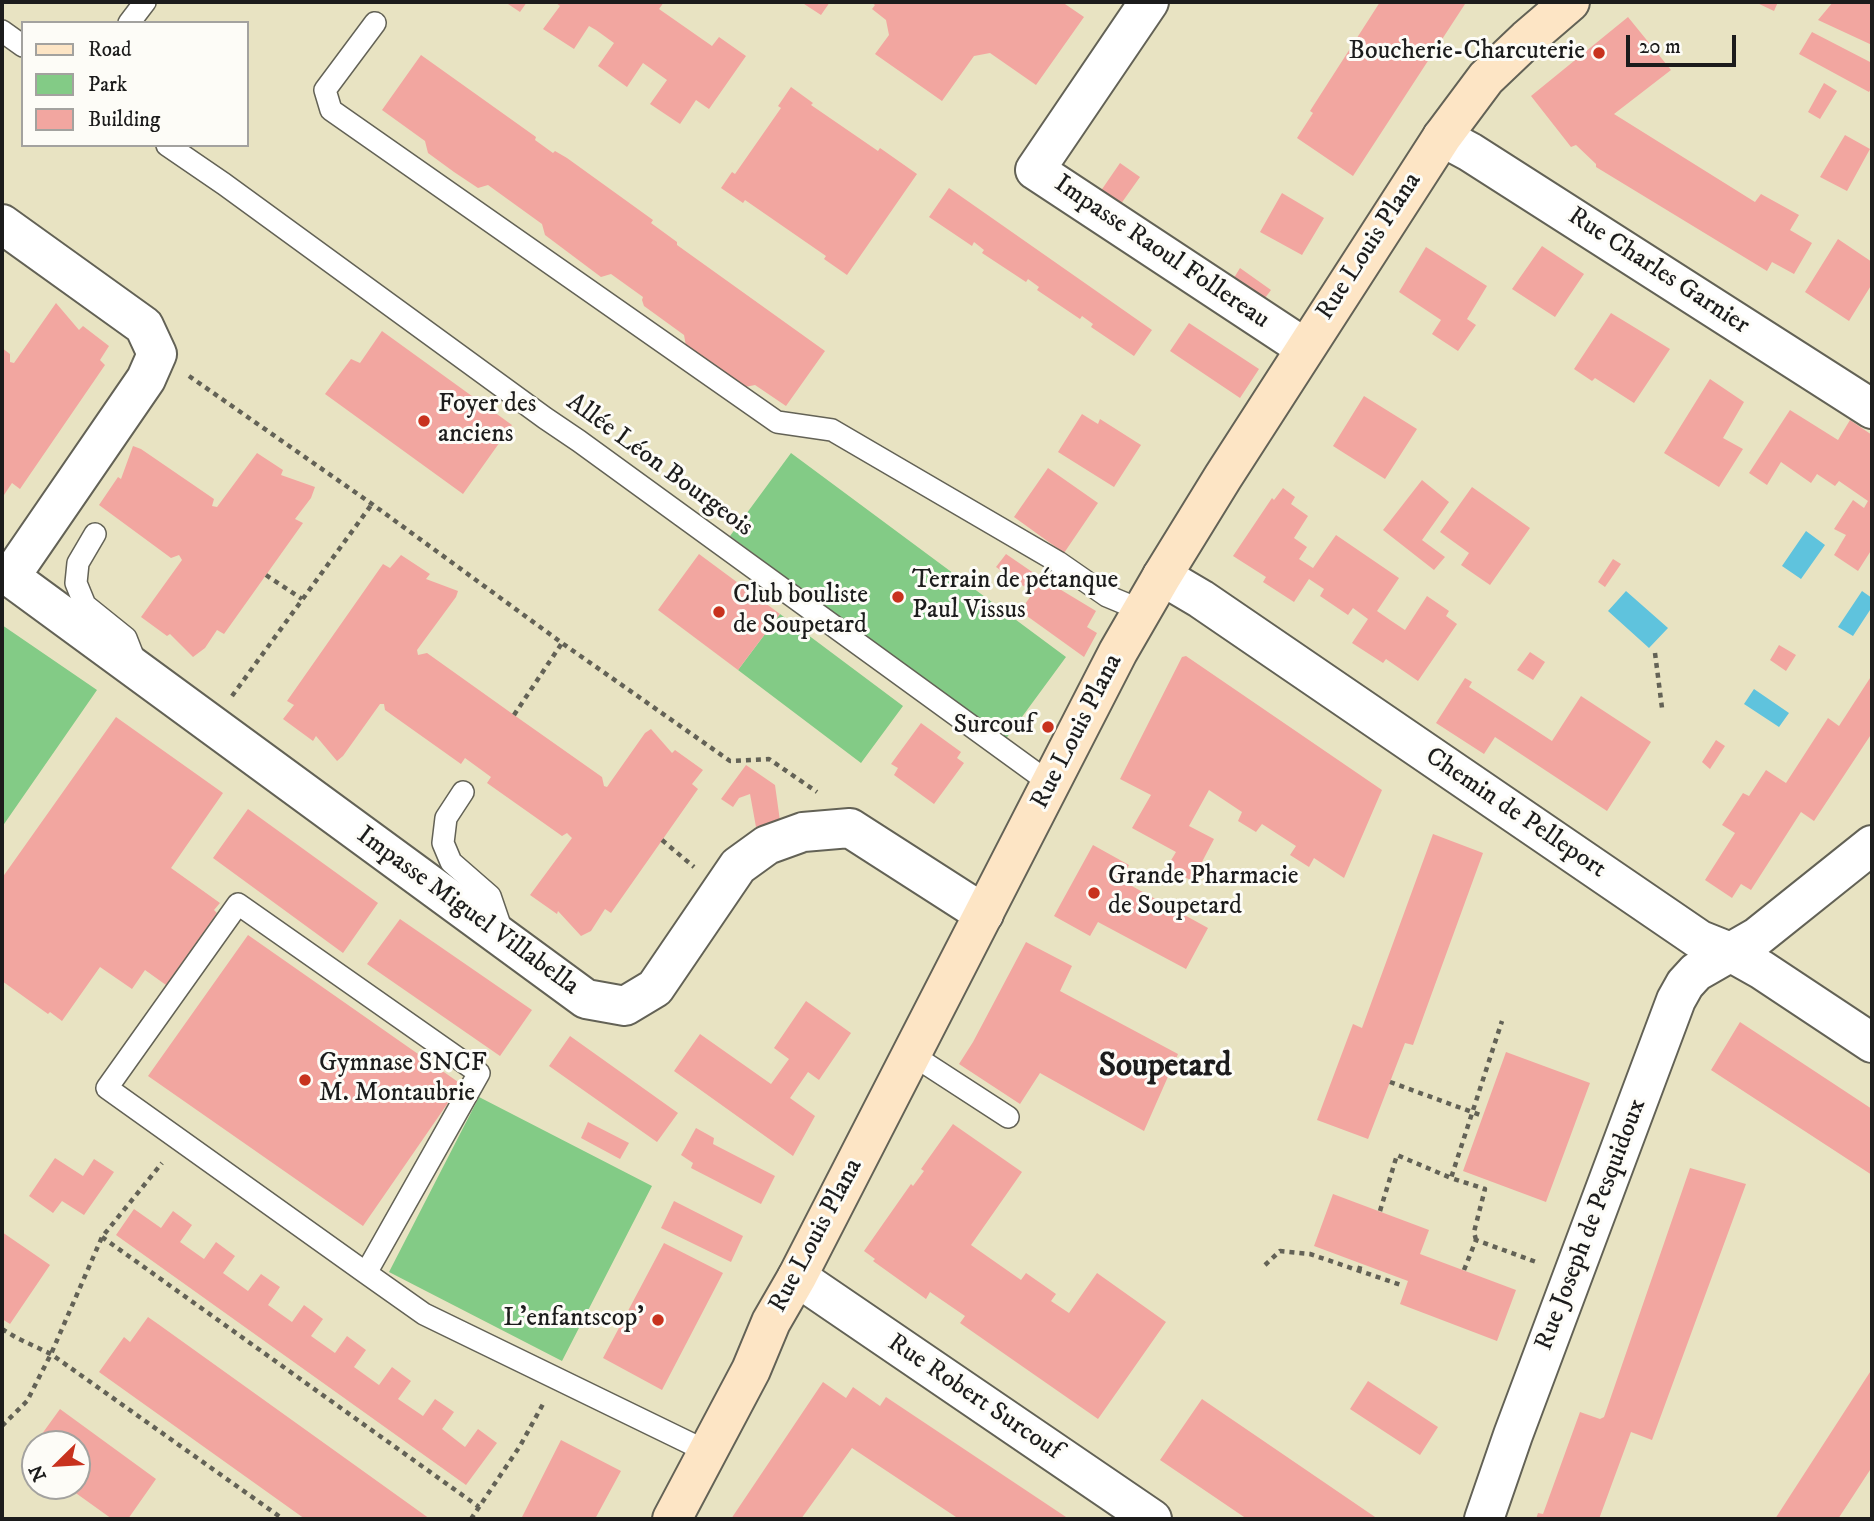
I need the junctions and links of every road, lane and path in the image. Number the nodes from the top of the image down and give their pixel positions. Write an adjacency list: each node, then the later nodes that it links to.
1 (145, 2): 4 (lane)
2 (1570, 2): 8 (street, Rue Louis Plana)
3 (1139, 5): 11 (street, Impasse Raoul Follereau)
4 (131, 21)
5 (375, 23): 20 (lane)
6 (2, 31): 7 (lane)
7 (21, 45)
8 (1443, 137): 11 (street, Rue Louis Plana); 13 (street, Rue Charles Garnier)
9 (170, 147): 27 (lane, Allée Léon Bourgeois)
10 (2, 224): 12 (street)
11 (1305, 348): 18 (street, Rue Louis Plana)
12 (156, 354): 14 (path); 16 (street, Impasse Miguel Villabella)
13 (1872, 409)
14 (372, 505): 19 (path); 21 (path)
15 (95, 534): 23 (lane)
16 (6, 574): 23 (street, Impasse Miguel Villabella)
17 (266, 575): 19 (path)
18 (1162, 576): 20 (street, Rue Louis Plana); 33 (street, Chemin de Pelleport)
19 (302, 599): 26 (path)
20 (1143, 611): 27 (street, Rue Louis Plana)
21 (562, 643): 25 (path); 29 (path)
22 (1655, 653): 24 (path)
23 (140, 673): 26 (street, Impasse Miguel Villabella)
24 (1662, 708)
25 (514, 715)
26 (211, 725): 32 (street, Impasse Miguel Villabella)
27 (1051, 784): 31 (street, Rue Louis Plana)
28 (463, 792): 32 (lane)
29 (830, 830): 31 (street, Impasse Miguel Villabella); 32 (street, Impasse Miguel Villabella)
30 (1872, 845): 33 (street, Rue Joseph de Pesquidoux)
31 (984, 914): 36 (street, Rue Louis Plana)
32 (505, 939)
33 (1730, 952): 35 (street, Chemin de Pelleport); 51 (street, Rue Joseph de Pesquidoux)
34 (1502, 1021): 38 (path)
35 (1872, 1044)
36 (911, 1054): 40 (lane); 52 (street, Rue Louis Plana)
37 (1390, 1082): 38 (path)
38 (1473, 1112): 39 (path); 42 (path)
39 (1483, 1116)
40 (1008, 1117)
41 (181, 1141): 44 (path); 50 (lane); 50 (lane)
42 (1451, 1178): 43 (path); 45 (path)
43 (1380, 1211)
44 (102, 1237): 55 (path); 59 (path)
45 (1476, 1240): 48 (path); 51 (path)
46 (1361, 1263): 49 (path)
47 (1265, 1265): 49 (path)
48 (1464, 1270)
49 (1359, 1271): 53 (path)
50 (366, 1273): 56 (lane)
51 (1573, 1276): 64 (street, Rue Joseph de Pesquidoux)
52 (797, 1277): 58 (street, Rue Louis Plana); 63 (street, Rue Robert Surcouf)
53 (1401, 1285)
54 (2, 1329): 55 (path)
55 (51, 1354): 57 (path); 60 (path)
56 (557, 1379): 58 (lane); 59 (path)
57 (2, 1426)
58 (708, 1452): 62 (street, Rue Louis Plana)
59 (479, 1507): 61 (path)
60 (283, 1519)
61 (471, 1519)
62 (672, 1519)
63 (1152, 1519)
64 (1484, 1519)

